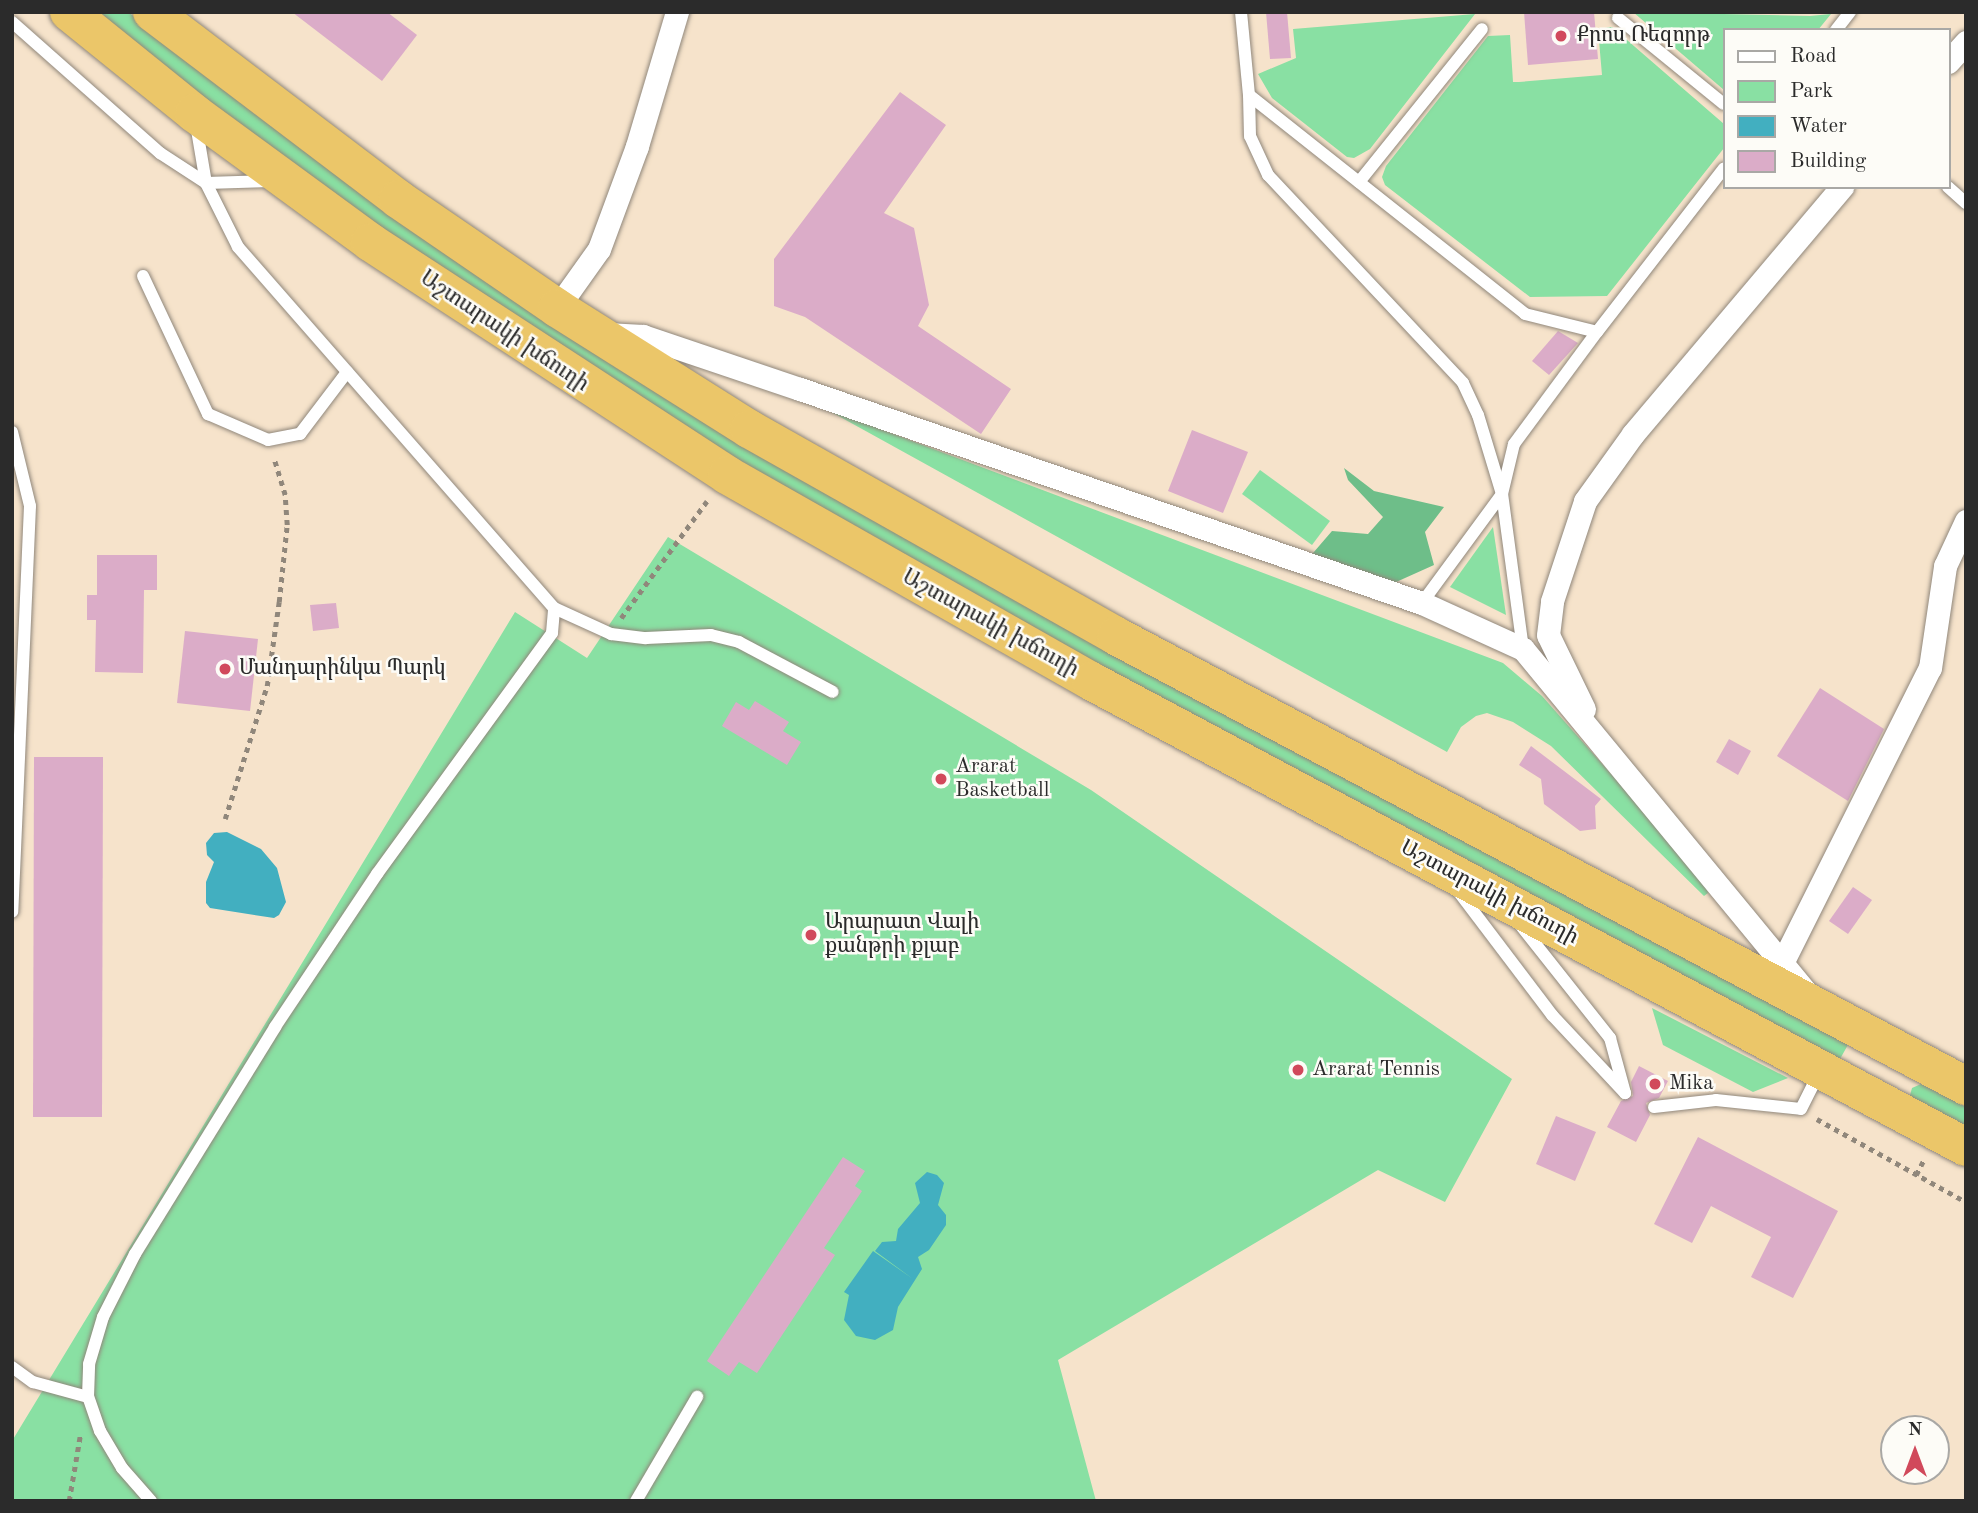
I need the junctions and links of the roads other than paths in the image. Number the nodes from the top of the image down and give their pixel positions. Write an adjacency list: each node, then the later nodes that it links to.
1 (69, 12): 14 (highway, Աշտարակի խճուղի)
2 (152, 12): 23 (highway)
3 (677, 12): 23 (street)
4 (1241, 12): 12 (lane)
5 (1850, 12): 8 (lane)
6 (1618, 18): 13 (lane)
7 (12, 22): 18 (lane)
8 (1838, 28)
9 (1482, 29): 17 (lane)
10 (1966, 42): 11 (street)
11 (1950, 60)
12 (1249, 95): 17 (lane); 28 (lane)
13 (1722, 102)
14 (194, 113): 16 (highway, Աշտարակի խճուղի); 18 (lane)
15 (1722, 171): 24 (lane)
16 (285, 181): 18 (lane); 36 (highway, Աշտարակի խճուղի)
17 (1359, 182): 24 (lane)
18 (206, 183): 26 (lane)
19 (1840, 189): 34 (street)
20 (1950, 189): 21 (lane)
21 (1966, 203)
22 (143, 276): 26 (lane)
23 (557, 308): 25 (highway)
24 (1597, 332): 28 (lane)
25 (598, 333): 30 (street); 40 (highway)
26 (347, 372): 31 (lane)
27 (12, 432): 35 (lane)
28 (1502, 494): 30 (lane); 32 (lane)
29 (1966, 521): 39 (street)
30 (1422, 603): 32 (street)
31 (554, 608): 33 (lane); 48 (lane)
32 (1523, 649): 34 (street)
33 (833, 692)
34 (1601, 743): 39 (street)
35 (15, 810): 38 (lane)
36 (1442, 868): 37 (highway, Աշտարակի խճուղի); 37 (lane)
37 (1490, 893): 42 (highway, Աշտարակի խճուղի)
38 (12, 912)
39 (1782, 963): 40 (street)
40 (1822, 1013): 41 (highway)
41 (1904, 1055): 43 (highway); 44 (highway)
42 (1821, 1069): 44 (highway, Աշտարակի խճուղի); 45 (lane)
43 (1966, 1086)
44 (1883, 1102): 46 (highway, Աշտարակի խճուղի)
45 (1654, 1108)
46 (1966, 1147)
47 (12, 1367): 48 (lane)
48 (88, 1397): 50 (lane)
49 (697, 1397): 51 (lane)
50 (151, 1501)
51 (636, 1501)

